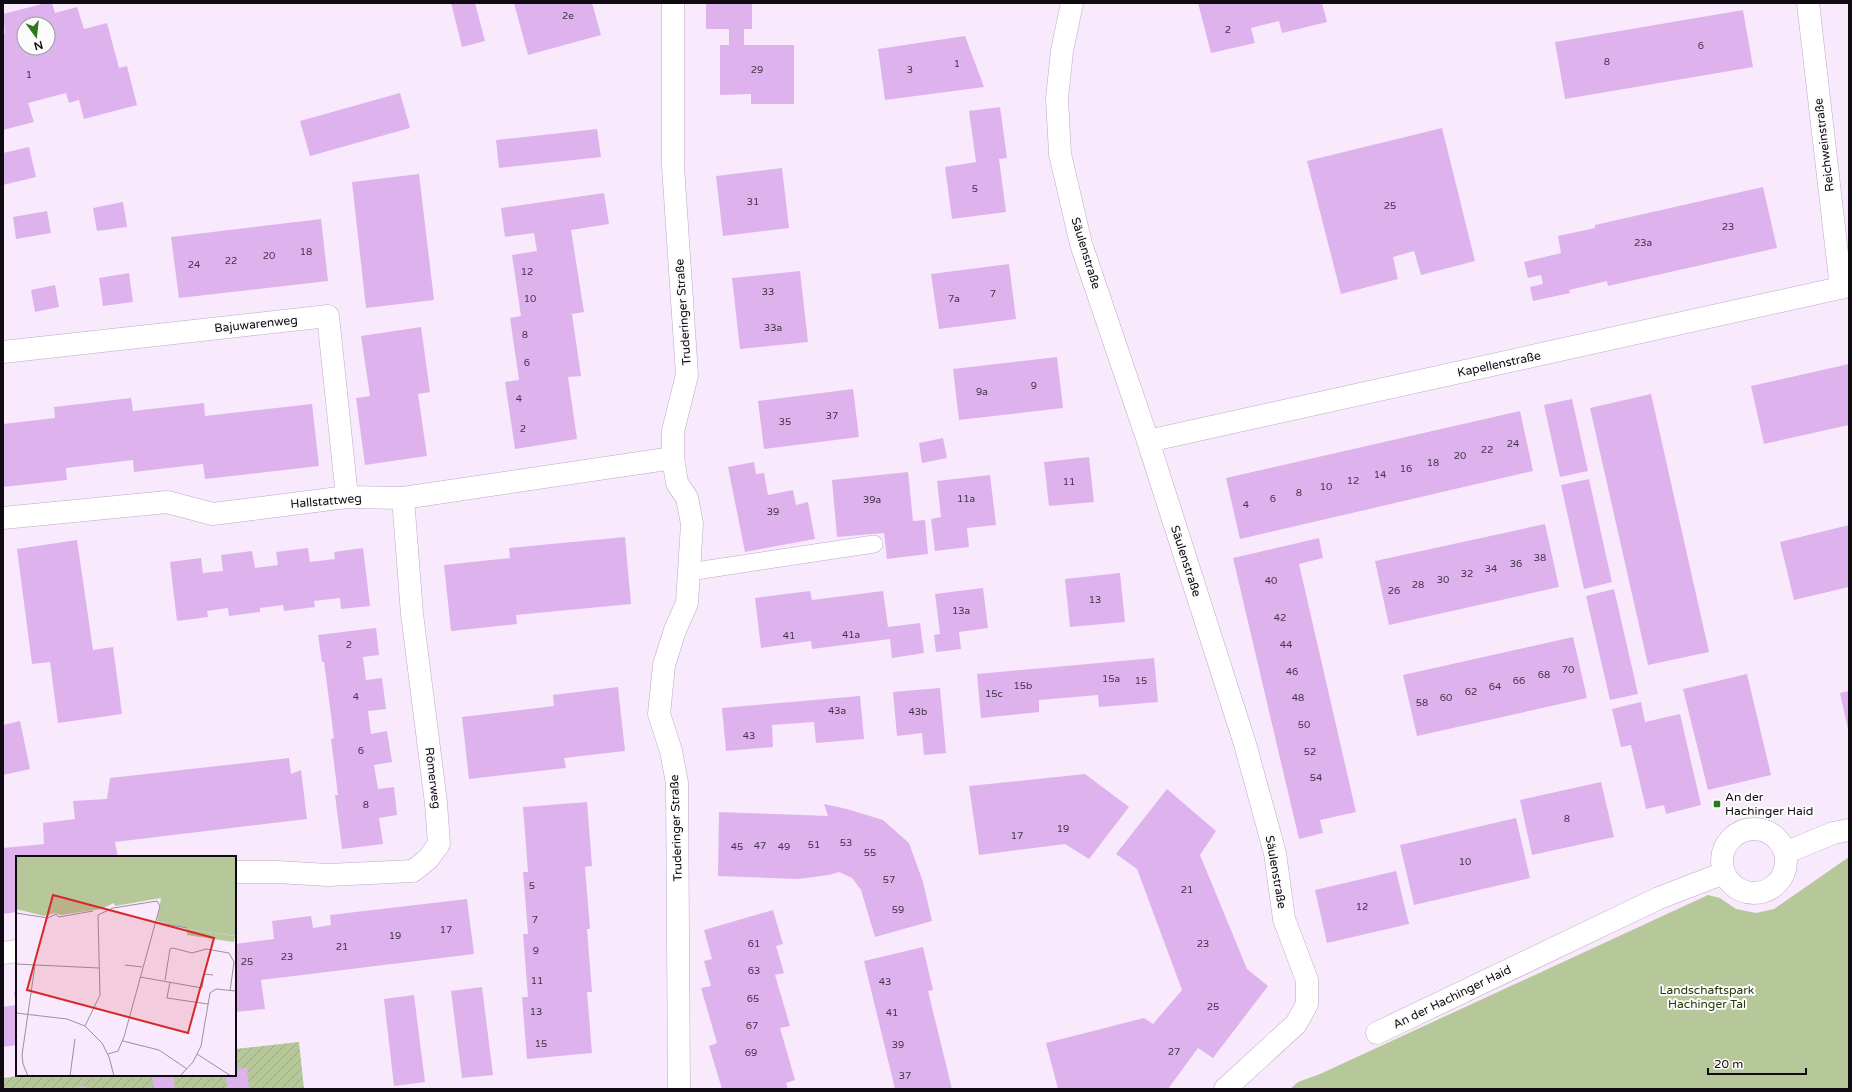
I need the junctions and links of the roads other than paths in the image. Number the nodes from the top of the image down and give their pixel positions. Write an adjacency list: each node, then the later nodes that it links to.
1 (673, 3): 7 (street, Truderinger Straße)
2 (1072, 3): 6 (street, Säulenstraße)
3 (1808, 3): 4 (street, Reichweinstraße)
4 (1845, 287): 6 (street, Kapellenstraße)
5 (3, 352): 8 (street, Bajuwarenweg)
6 (1148, 440): 21 (street, Säulenstraße)
7 (673, 458): 9 (street, Hallstattweg); 12 (street, Truderinger Straße)
8 (347, 498): 9 (street, Hallstattweg); 10 (street, Hallstattweg)
9 (403, 498): 15 (street, Römerweg)
10 (3, 518)
11 (874, 544): 12 (lane)
12 (689, 572): 20 (street, Truderinger Straße)
13 (1849, 830): 14 (street)
14 (1785, 853): 16 (street); 16 (street)
15 (236, 872)
16 (1724, 873): 19 (street, An der Hachinger Haid)
17 (16, 951): 18 (street)
18 (3, 953)
19 (1377, 1033)
20 (679, 1089)
21 (1225, 1089)

